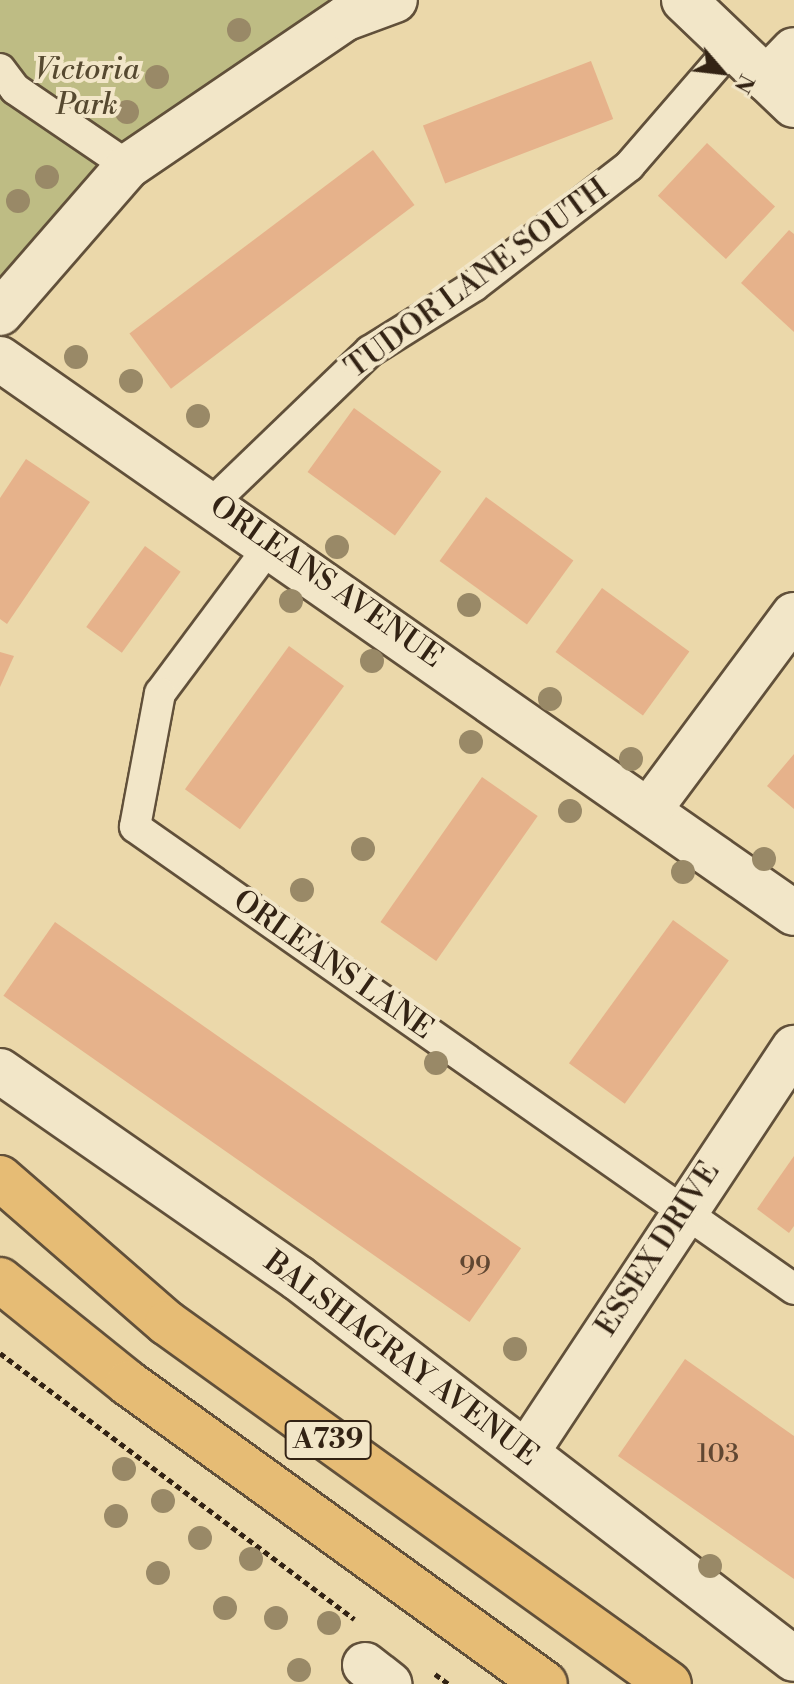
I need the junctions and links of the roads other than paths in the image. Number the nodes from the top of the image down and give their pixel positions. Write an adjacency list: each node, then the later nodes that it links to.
1 (395, 0): 6 (street)
2 (684, 0): 3 (street)
3 (733, 46): 5 (street); 9 (lane, TUDOR LANE SOUTH)
4 (0, 69): 6 (lane)
5 (785, 78)
6 (128, 166): 7 (street)
7 (0, 313)
8 (0, 359): 9 (street, ORLEANS AVENUE)
9 (212, 503): 10 (street, ORLEANS AVENUE)
10 (272, 543): 12 (street, ORLEANS AVENUE); 17 (lane, ORLEANS LANE)
11 (794, 615): 12 (street)
12 (649, 810): 13 (street, ORLEANS AVENUE)
13 (794, 913)
14 (794, 1048): 17 (street, ESSEX DRIVE)
15 (0, 1071): 20 (street, BALSHAGRAY AVENUE)
16 (0, 1178): 23 (main road, A739)
17 (682, 1209): 19 (lane, ORLEANS LANE); 20 (street, ESSEX DRIVE)
18 (0, 1280): 22 (main road, A739)
19 (794, 1289)
20 (526, 1453): 21 (street, BALSHAGRAY AVENUE)
21 (794, 1659)
22 (545, 1684)
23 (669, 1684)

